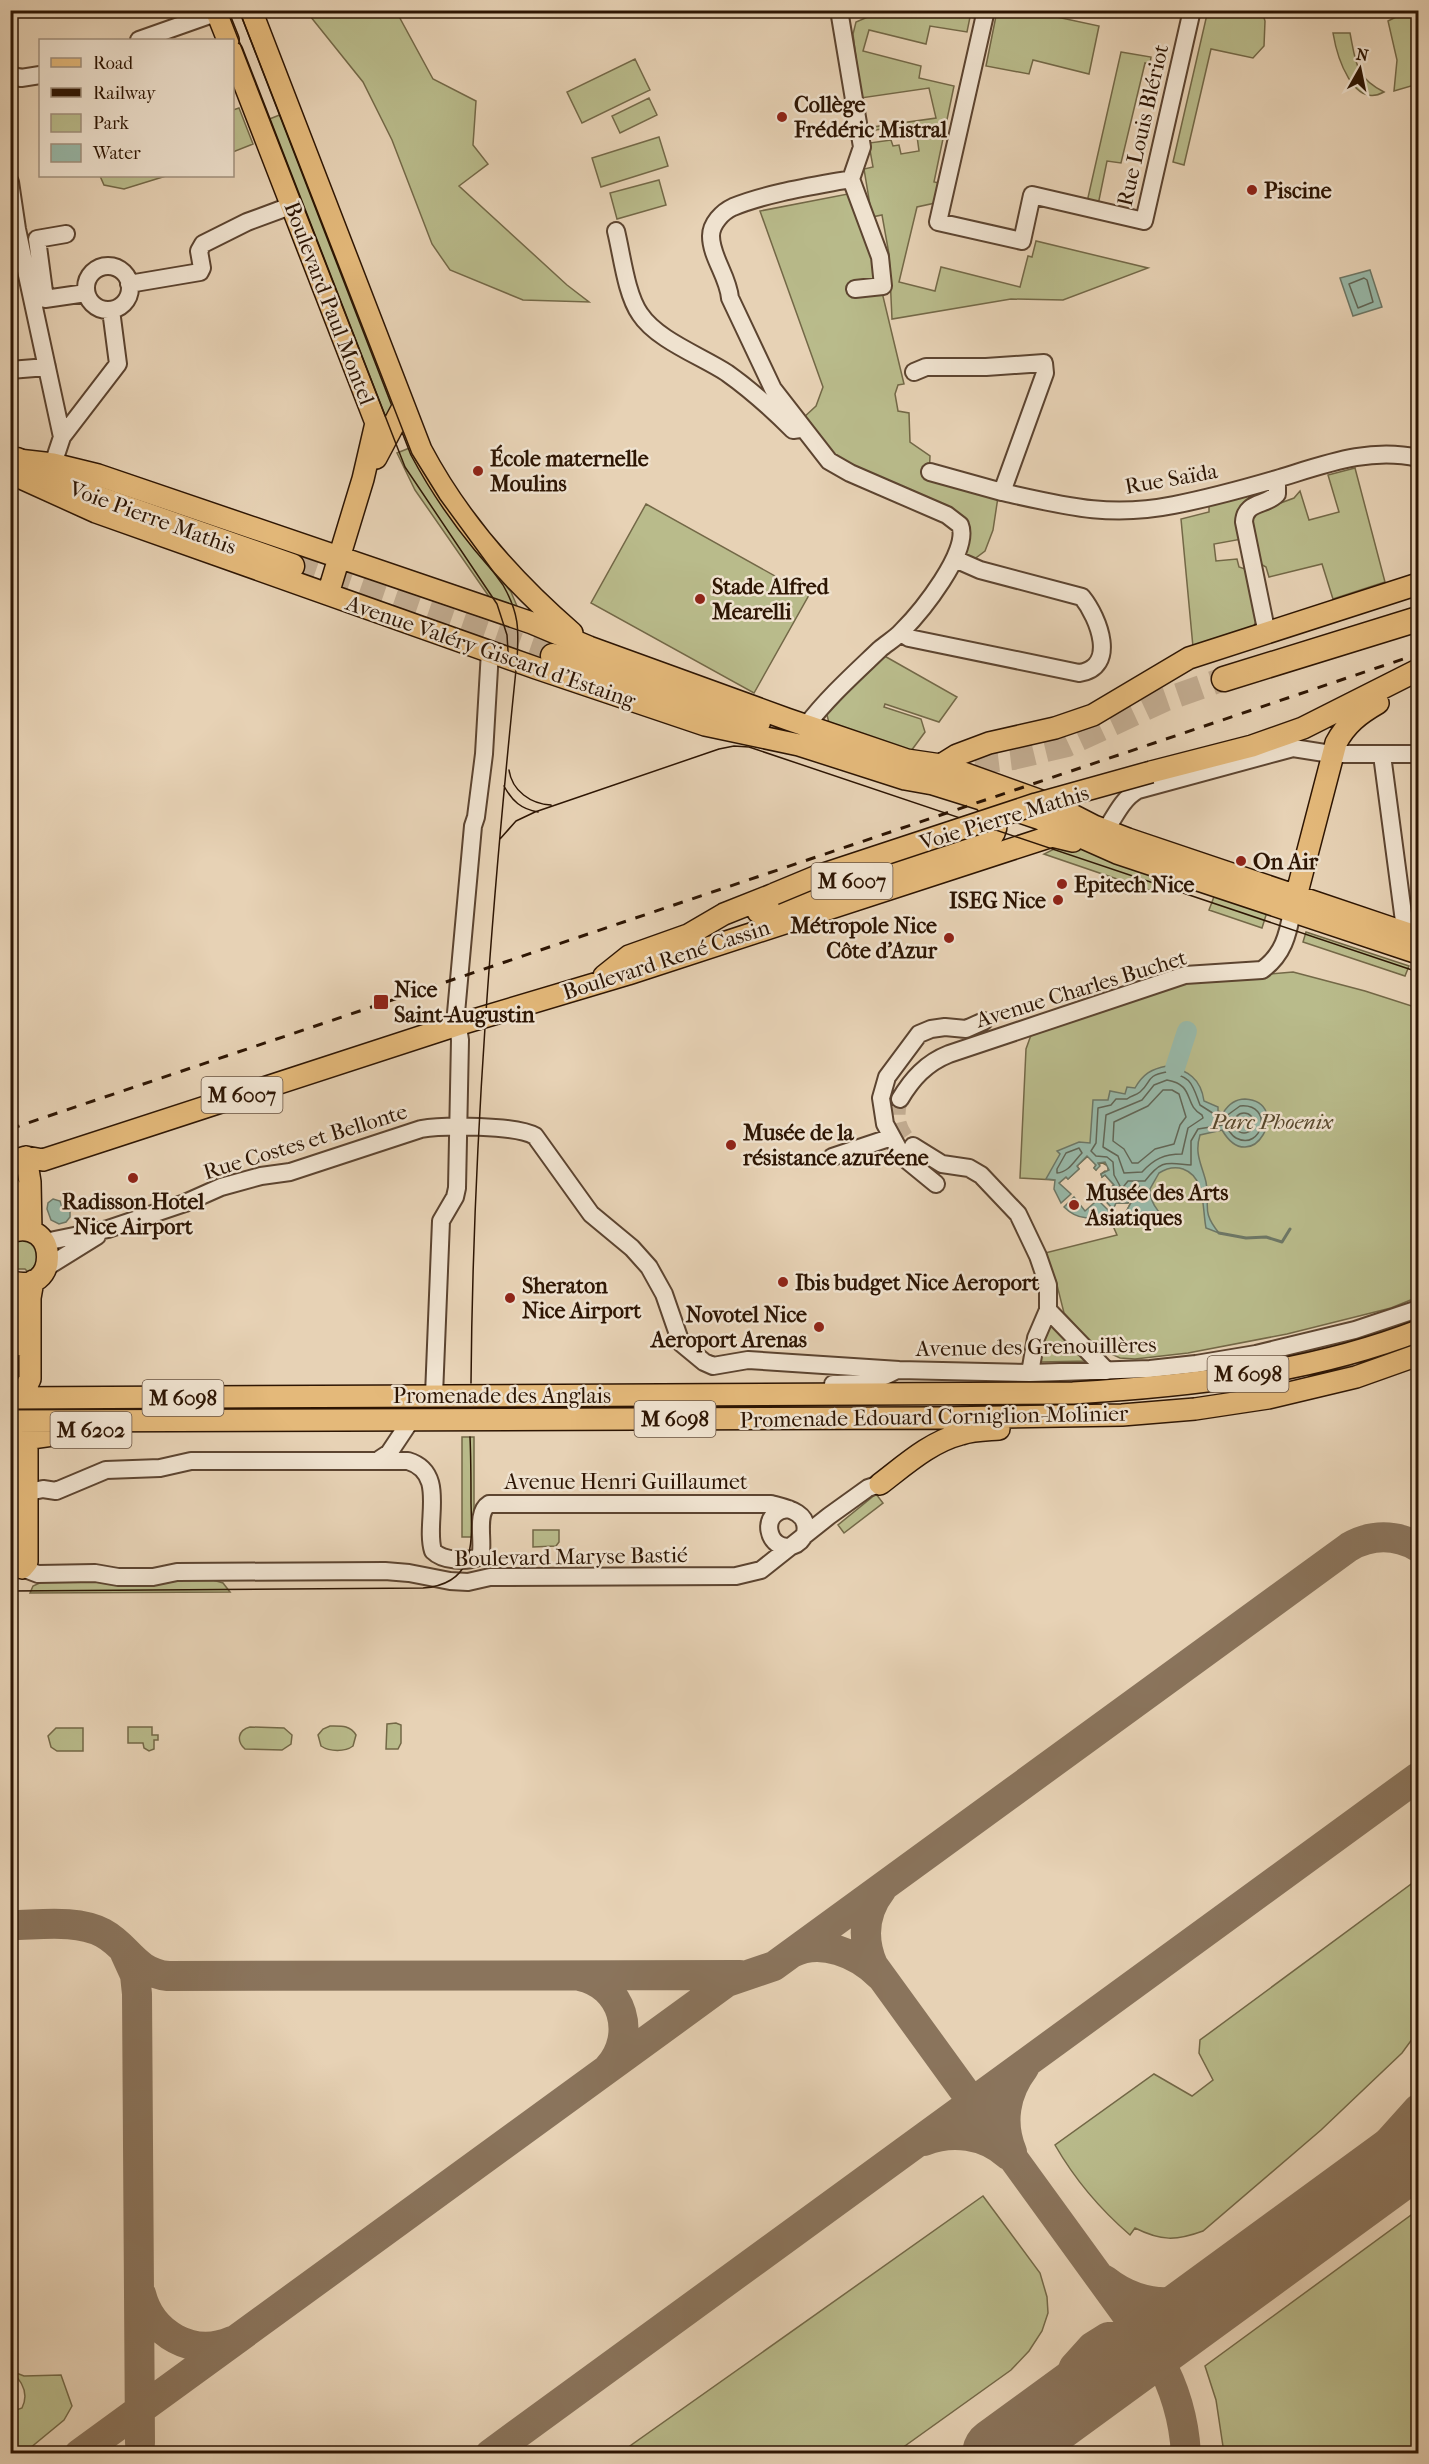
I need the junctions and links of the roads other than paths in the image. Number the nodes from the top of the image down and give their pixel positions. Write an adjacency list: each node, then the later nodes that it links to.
1 (251, 10): 23 (main road, Boulevard Paul Montel)
2 (839, 10): 11 (street)
3 (986, 10): 4 (street, Rue Louis Blériot)
4 (1192, 10)
5 (219, 11): 6 (street); 7 (main road)
6 (143, 39)
7 (228, 39)
8 (234, 57): 13 (main road, Boulevard Paul Montel)
9 (10, 75): 10 (street)
10 (39, 75)
11 (851, 179): 17 (street); 24 (street)
12 (10, 182): 20 (street)
13 (292, 205): 16 (street); 30 (main road, Boulevard Paul Montel)
14 (616, 231): 24 (street)
15 (66, 234): 18 (street)
16 (129, 284): 18 (street); 19 (street)
17 (855, 289)
18 (86, 293): 19 (street)
19 (111, 310): 25 (street)
20 (47, 367): 21 (street); 25 (street)
21 (10, 370)
22 (914, 372): 32 (street)
23 (403, 406): 30 (main road, Boulevard Paul Montel); 41 (main road, Boulevard Paul Montel)
24 (804, 427): 34 (street)
25 (63, 437): 28 (street)
26 (1419, 458): 31 (street, Rue Saïda)
27 (13, 464): 28 (main road, Avenue Valéry Giscard d'Estaing); 35 (highway, Voie Pierre Mathis); 37 (main road, Avenue Valéry Giscard d'Estaing)
28 (53, 464): 33 (main road, Avenue Valéry Giscard d'Estaing)
29 (930, 472): 32 (street, Rue Saïda)
30 (363, 479): 33 (main road)
31 (1277, 479): 32 (street, Rue Saïda); 40 (street)
32 (1002, 492)
33 (340, 557): 37 (main road); 41 (main road, Avenue Valéry Giscard d'Estaing)
34 (955, 559): 39 (street); 39 (street)
35 (292, 566)
36 (1419, 584): 40 (main road)
37 (328, 594): 42 (main road, Avenue Valéry Giscard d'Estaing)
38 (1419, 619): 45 (highway)
39 (901, 633): 48 (street)
40 (1267, 634): 52 (main road)
41 (589, 647): 48 (main road, Avenue Valéry Giscard d'Estaing)
42 (490, 651): 48 (main road, Avenue Valéry Giscard d'Estaing); 61 (street)
43 (552, 656): 47 (highway)
44 (1419, 670): 59 (main road, Voie Pierre Mathis, bridge)
45 (1224, 680)
46 (1419, 683): 49 (main road)
47 (758, 722)
48 (802, 736): 52 (main road, Avenue Valéry Giscard d'Estaing)
49 (1331, 754): 50 (street); 54 (street); 56 (main road)
50 (1382, 754): 51 (street); 58 (street)
51 (1419, 754)
52 (937, 774): 53 (main road, Avenue Valéry Giscard d'Estaing); 54 (main road, Boulevard René Cassin)
53 (981, 799): 55 (main road, Boulevard René Cassin); 57 (main road, Boulevard René Cassin / M 6007)
54 (1106, 830): 56 (main road, Boulevard René Cassin)
55 (1117, 853): 56 (main road, Boulevard René Cassin); 59 (main road, Boulevard René Cassin)
56 (1294, 903): 58 (main road, Boulevard René Cassin); 62 (street, Avenue Charles Buchet)
57 (759, 912)
58 (1413, 943)
59 (597, 982): 61 (main road, Boulevard René Cassin / M 6007)
60 (984, 1021): 65 (street)
61 (457, 1024): 63 (street); 68 (main road, Boulevard René Cassin / M 6007)
62 (900, 1099)
63 (459, 1128): 64 (street, Rue Costes et Bellonte); 71 (street, Rue Costes et Bellonte); 84 (street)
64 (520, 1130): 81 (street, Avenue des Grenouillères)
65 (892, 1137): 67 (street); 69 (street)
66 (914, 1146): 77 (street)
67 (832, 1157)
68 (18, 1159): 72 (main road)
69 (936, 1185)
70 (10, 1188): 72 (main road)
71 (108, 1229): 72 (street, Rue Costes et Bellonte); 73 (street, Rue Costes et Bellonte)
72 (24, 1233): 73 (main road)
73 (40, 1274): 74 (main road); 79 (main road)
74 (10, 1281)
75 (10, 1292): 79 (main road)
76 (1419, 1309): 82 (street, Avenue des Grenouillères)
77 (1048, 1310): 82 (street); 83 (street)
78 (1419, 1331): 85 (main road, Promenade des Anglais / M 6098)
79 (15, 1350)
80 (1419, 1355): 88 (main road, Promenade Edouard Corniglion-Molinier / M 6098)
81 (899, 1370): 83 (street, Avenue des Grenouillères); 85 (street, Avenue des Grenouillères)
82 (1107, 1371): 83 (street, Avenue des Grenouillères)
83 (1030, 1373)
84 (435, 1383): 86 (main road, Promenade des Anglais / M 6098); 87 (main road, Promenade des Anglais / M 6098)
85 (769, 1394): 86 (main road, Promenade des Anglais / M 6098)
86 (510, 1395): 89 (main road)
87 (10, 1398)
88 (1122, 1415): 89 (main road, Promenade Edouard Corniglion-Molinier / M 6098); 94 (main road)
89 (411, 1420): 91 (main road, Promenade Edouard Corniglion-Molinier / M 6098); 93 (street)
90 (10, 1421): 91 (main road, Promenade Edouard Corniglion-Molinier / M 6098)
91 (173, 1422): 92 (main road, M 6202)
92 (19, 1445): 95 (main road)
93 (380, 1459): 95 (street); 96 (street, Avenue Henri Guillaumet)
94 (880, 1484): 97 (street, Boulevard Maryse Bastié)
95 (23, 1498): 99 (main road)
96 (792, 1510): 97 (street); 98 (street); 98 (street)
97 (829, 1516): 98 (street, Boulevard Maryse Bastié)
98 (799, 1542): 99 (street, Boulevard Maryse Bastié)
99 (16, 1568)

